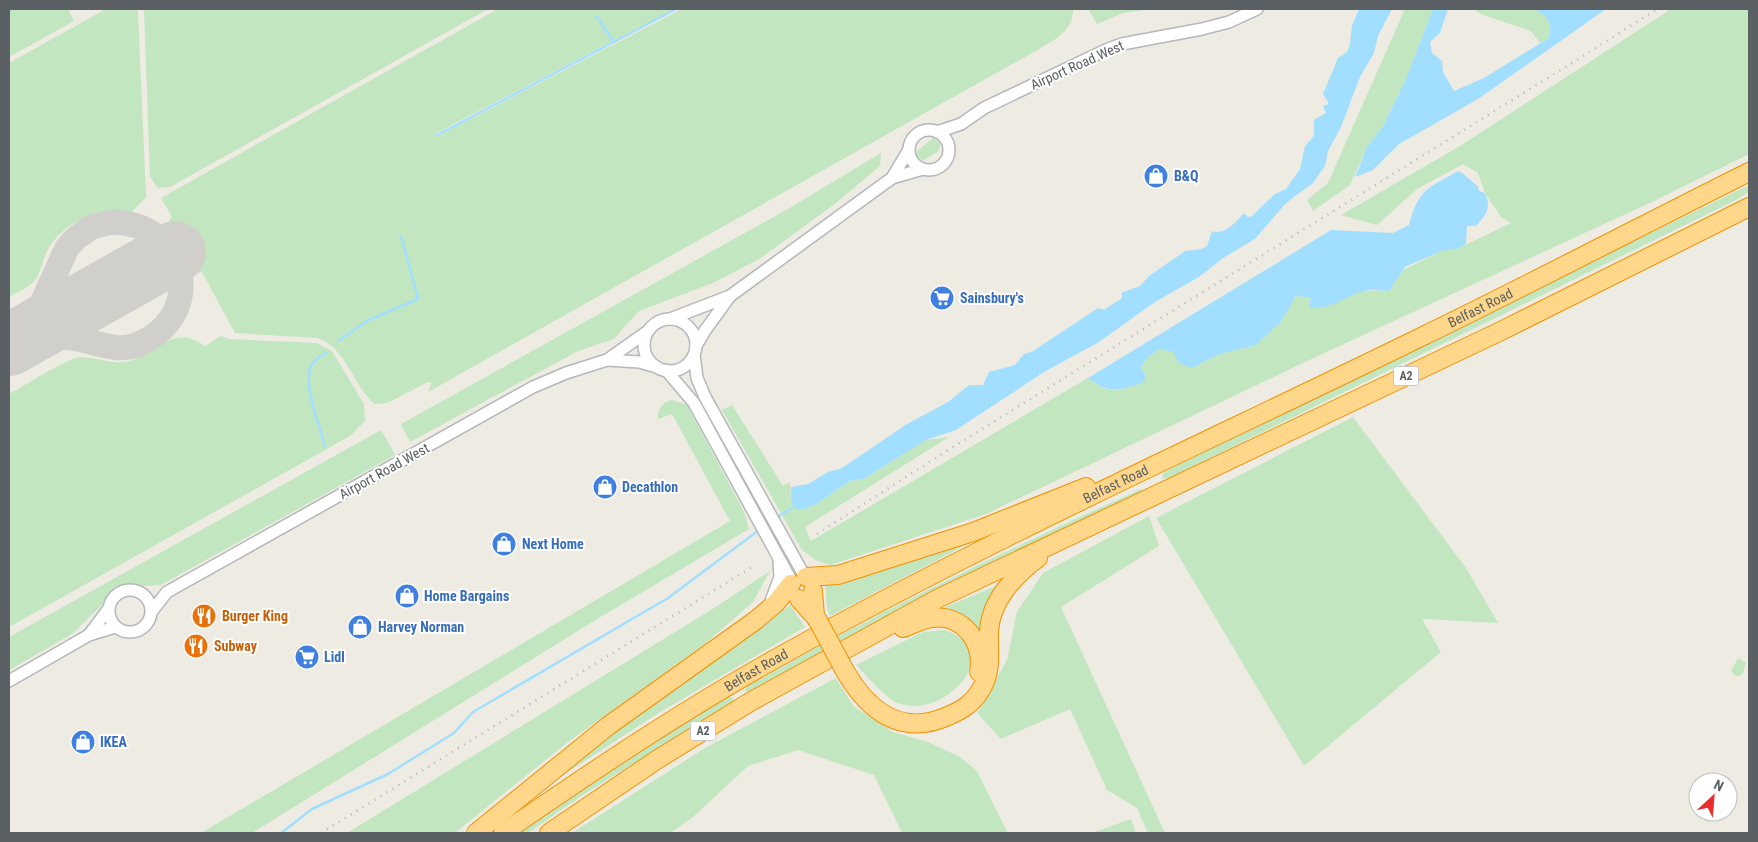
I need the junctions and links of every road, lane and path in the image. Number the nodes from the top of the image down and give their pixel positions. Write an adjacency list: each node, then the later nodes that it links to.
1 (1258, 9): 2 (street, Airport Road West)
2 (961, 124): 3 (street, Airport Road West); 4 (street, Airport Road West)
3 (938, 132): 4 (street); 5 (street)
4 (949, 148): 6 (street)
5 (908, 151): 6 (street); 8 (street)
6 (923, 169): 8 (street)
7 (1749, 172): 16 (highway, Belfast Road / A2)
8 (892, 178): 10 (street)
9 (1749, 207): 17 (highway, Belfast Road / A2)
10 (730, 296): 11 (street); 13 (street)
11 (670, 319): 12 (street); 13 (street)
12 (648, 331): 14 (street, Airport Road West); 15 (street)
13 (695, 351): 15 (street); 19 (street)
14 (607, 360): 15 (street, Airport Road West); 21 (street, Airport Road West)
15 (662, 369): 18 (street)
16 (1144, 471): 19 (highway); 31 (highway, Belfast Road / A2)
17 (1061, 541): 27 (highway, Belfast Road / A2); 29 (highway)
18 (778, 555): 19 (street); 24 (street)
19 (801, 585): 24 (highway); 29 (highway, bridge)
20 (139, 592): 21 (street, Airport Road West); 22 (street); 23 (street)
21 (167, 592): 23 (street, Airport Road West)
22 (109, 608): 25 (street); 26 (street)
23 (152, 611): 25 (street)
24 (756, 620): 30 (highway)
25 (115, 627): 26 (street)
26 (89, 635): 28 (street)
27 (864, 638): 29 (highway); 32 (highway, Belfast Road / A2)
28 (9, 681)
29 (954, 713)
30 (476, 833)
31 (503, 833)
32 (549, 833)

